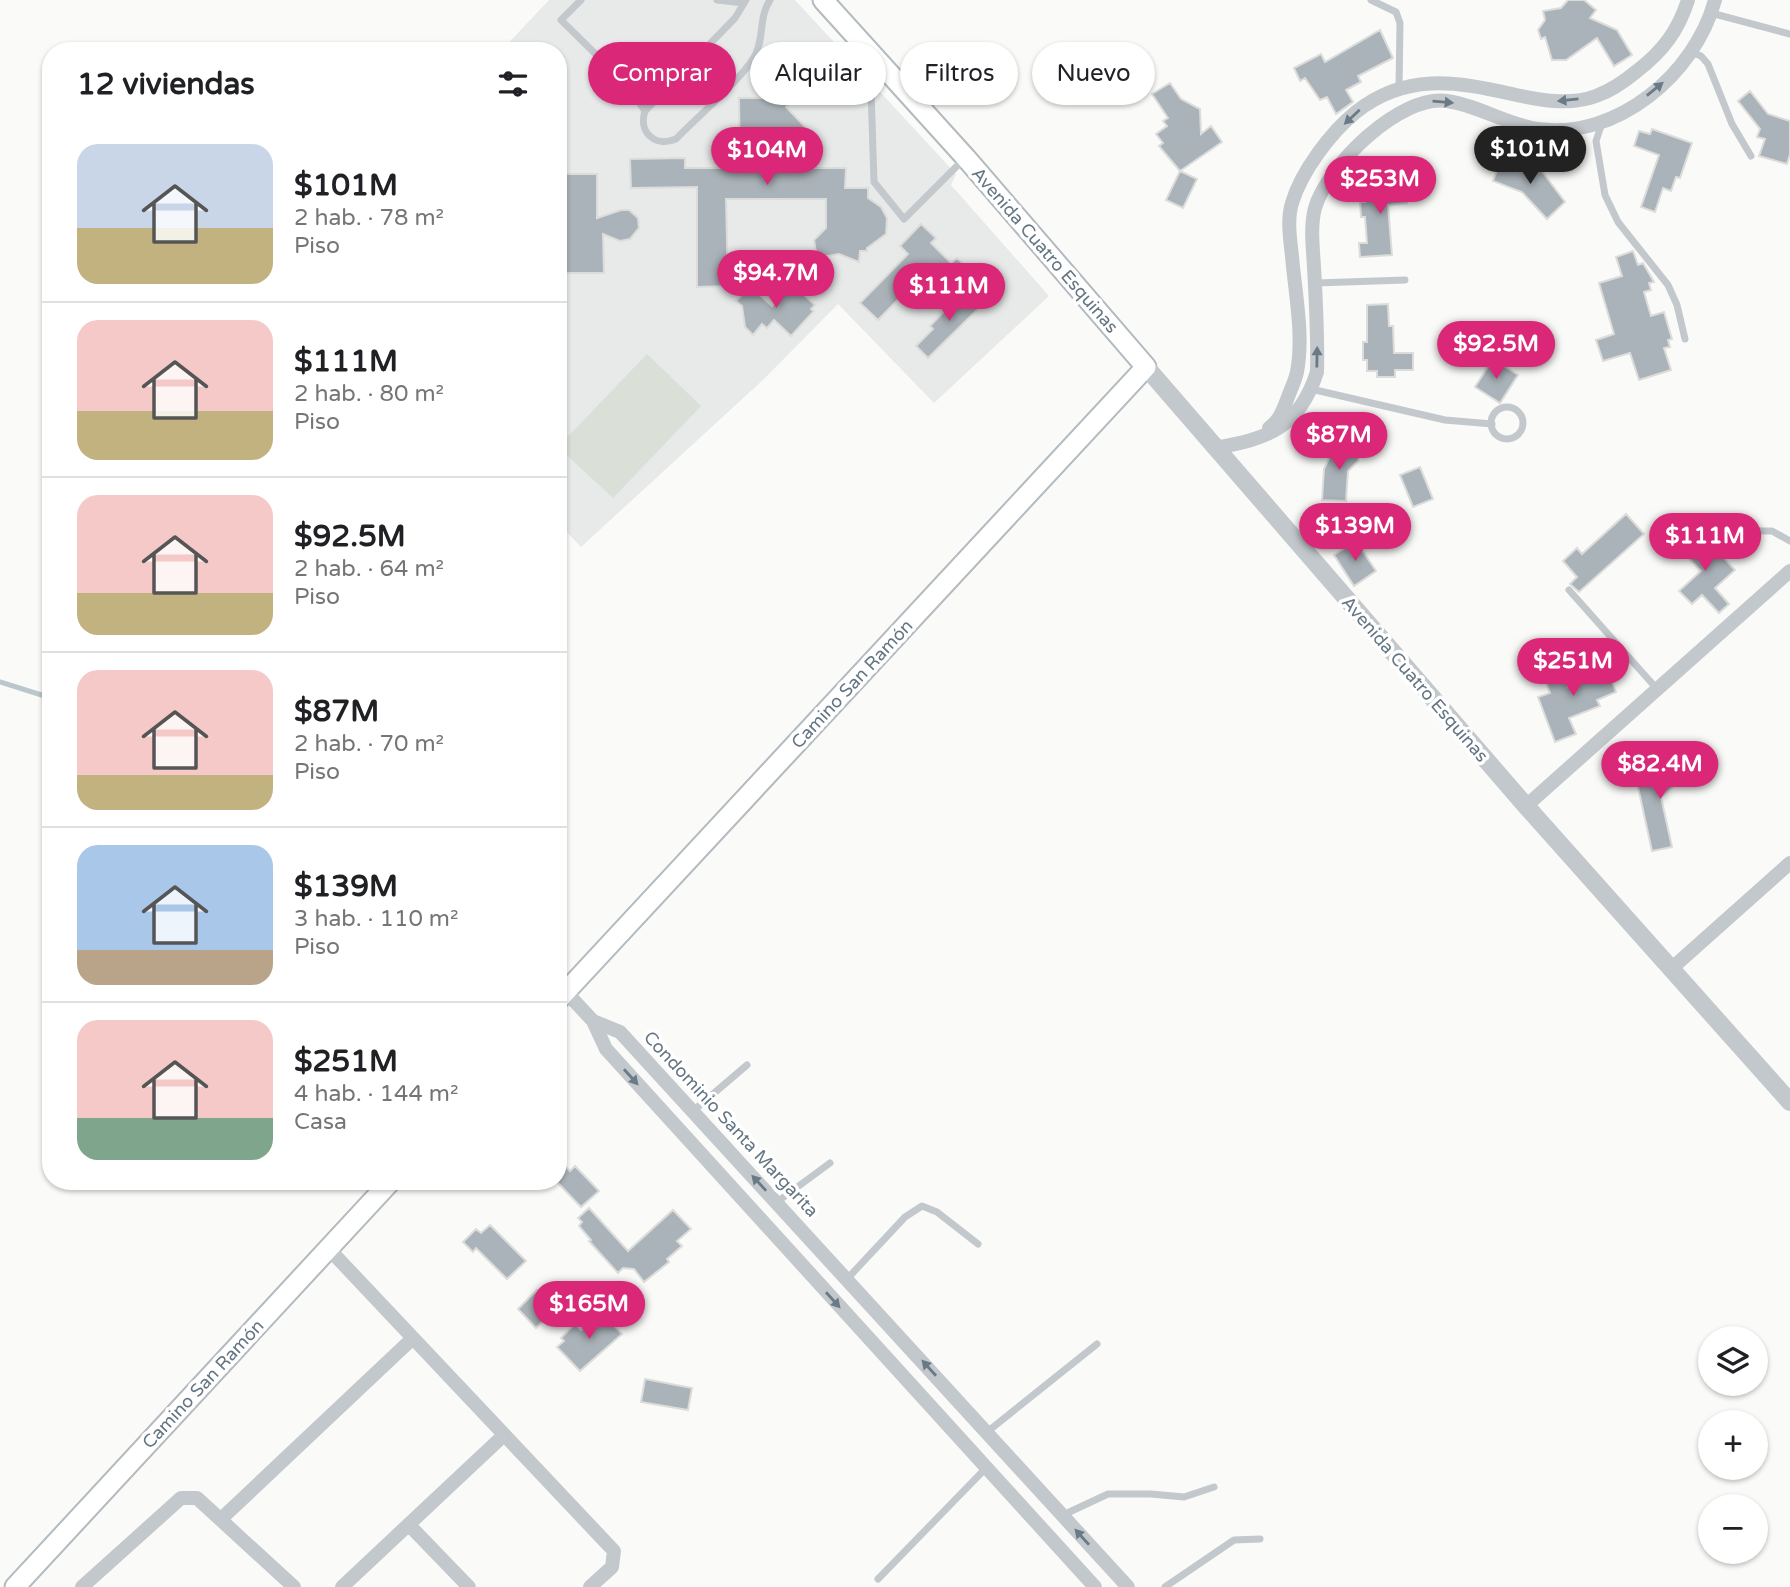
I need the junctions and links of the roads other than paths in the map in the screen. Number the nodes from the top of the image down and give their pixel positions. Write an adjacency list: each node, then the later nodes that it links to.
1 (581, 0): 16 (lane)
2 (717, 0): 6 (lane)
3 (770, 0): 16 (lane)
4 (823, 0): 10 (main road, Avenida Cuatro Esquinas)
5 (1371, 0): 13 (lane)
6 (745, 2): 16 (lane)
7 (1687, 3): 8 (street); 14 (street)
8 (1713, 6): 9 (lane); 11 (street)
9 (1790, 34)
10 (862, 42)
11 (1691, 52): 18 (street, one-way to 11); 19 (lane)
12 (886, 68): 20 (main road, Avenida Cuatro Esquinas)
13 (1399, 88): 14 (street, one-way to 13); 17 (street); 27 (street, one-way to 27)
14 (1596, 96): 18 (street)
15 (872, 105): 20 (lane)
16 (645, 111)
17 (1396, 114): 18 (street, one-way to 18); 22 (street)
18 (1602, 123): 23 (lane)
19 (1751, 156)
20 (966, 158): 24 (main road, Avenida Cuatro Esquinas)
21 (1405, 280): 22 (lane)
22 (1315, 283): 25 (street, one-way to 22)
23 (1685, 339)
24 (1146, 367): 27 (street, Avenida Cuatro Esquinas); 36 (main road, Camino San Ramón)
25 (1311, 389): 26 (lane); 27 (street)
26 (1492, 424): 26 (lane)
27 (1212, 445): 33 (street, Avenida Cuatro Esquinas)
28 (1749, 531): 29 (lane)
29 (1790, 541)
30 (1790, 571): 32 (street)
31 (1569, 590): 32 (lane)
32 (1657, 689): 33 (street)
33 (1526, 806): 35 (street, Avenida Cuatro Esquinas)
34 (1790, 863): 35 (street)
35 (1671, 969): 40 (street, Avenida Cuatro Esquinas)
36 (567, 991)
37 (567, 1000): 38 (street, Condominio Santa Margarita)
38 (593, 1021): 41 (street, Condominio Santa Margarita); 49 (street, Condominio Santa Margarita, one-way to 49)
39 (747, 1065): 41 (lane)
40 (1790, 1102)
41 (693, 1111): 44 (street, Condominio Santa Margarita, one-way to 41)
42 (830, 1163): 44 (lane)
43 (383, 1190): 46 (main road, Camino San Ramón)
44 (777, 1202): 47 (street, Condominio Santa Margarita)
45 (978, 1244): 48 (lane)
46 (329, 1249): 50 (street); 63 (main road, Camino San Ramón)
47 (834, 1264): 48 (street, Condominio Santa Margarita); 49 (street)
48 (847, 1279): 52 (street, Condominio Santa Margarita, one-way to 48)
49 (815, 1280): 55 (street, Condominio Santa Margarita, one-way to 55)
50 (413, 1338): 53 (street); 59 (street)
51 (1097, 1344): 52 (lane)
52 (987, 1432): 54 (street, Condominio Santa Margarita)
53 (504, 1435): 60 (street); 68 (street)
54 (1015, 1463): 56 (street); 58 (street, Condominio Santa Margarita)
55 (986, 1468): 56 (street, Condominio Santa Margarita); 62 (lane)
56 (997, 1480): 69 (street, Condominio Santa Margarita)
57 (1214, 1487): 58 (lane)
58 (1063, 1516): 70 (street, Condominio Santa Margarita, one-way to 58)
59 (221, 1519): 64 (street); 65 (street)
60 (409, 1525): 66 (street); 67 (street)
61 (1260, 1539): 71 (lane)
62 (878, 1579)
63 (15, 1587)
64 (82, 1587)
65 (294, 1587)
66 (342, 1587)
67 (469, 1587)
68 (590, 1587)
69 (1095, 1587)
70 (1128, 1587)
71 (1165, 1587)

